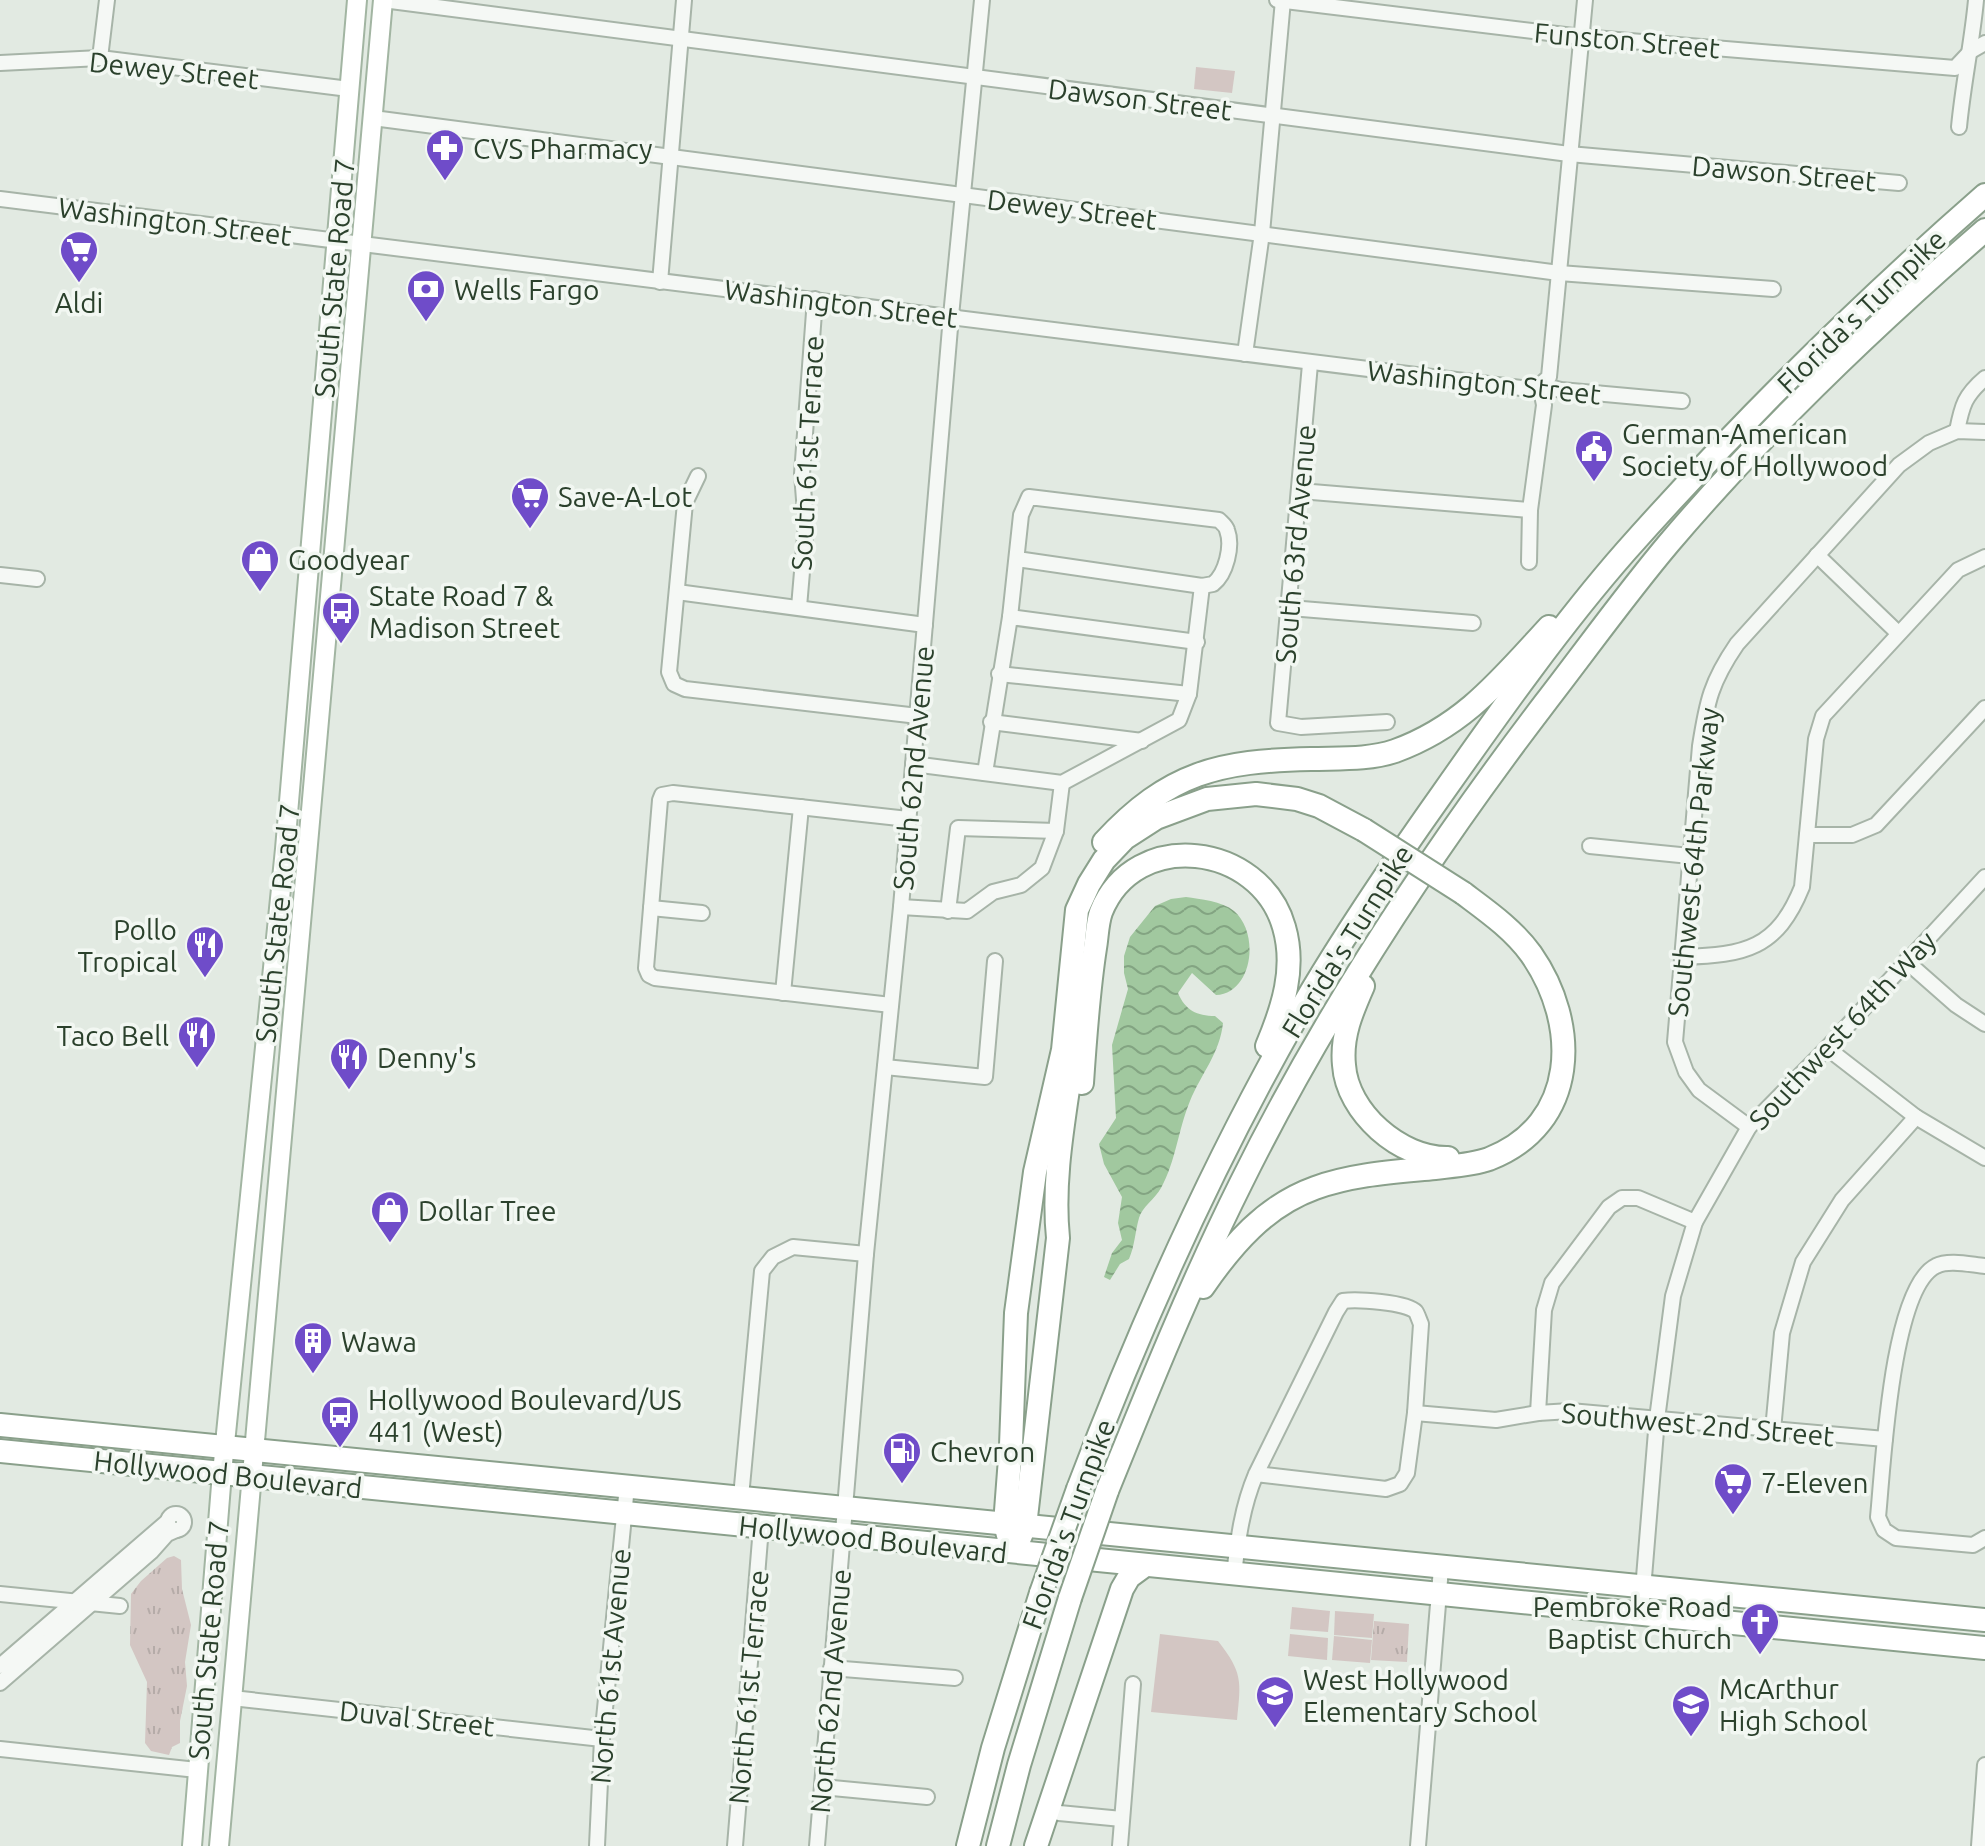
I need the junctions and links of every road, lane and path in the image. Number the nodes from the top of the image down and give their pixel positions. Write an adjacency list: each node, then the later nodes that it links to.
1 (107, 0): 14 (street)
2 (357, 0): 17 (main road, South State Road 7)
3 (383, 0): 11 (street, Dawson Street); 19 (main road, South State Road 7)
4 (684, 0): 11 (street)
5 (982, 0): 16 (street, South 62nd Avenue)
6 (1277, 0): 7 (street, Funston Street)
7 (1283, 0): 10 (street, Funston Street); 18 (street)
8 (1585, 0): 10 (street)
9 (1976, 0): 13 (street)
10 (1582, 37): 13 (street, Funston Street); 21 (street)
11 (680, 39): 16 (street, Dawson Street); 22 (street)
12 (1985, 43): 13 (street)
13 (1971, 51): 20 (street)
14 (100, 58): 15 (street, Dewey Street); 17 (street, Dewey Street)
15 (0, 63)
16 (974, 77): 18 (street, Dawson Street); 24 (street, South 62nd Avenue)
17 (349, 89): 29 (main road, South State Road 7)
18 (1273, 116): 21 (street, Dawson Street); 28 (street)
19 (373, 118): 22 (street, Dewey Street); 30 (main road, South State Road 7)
20 (1959, 127)
21 (1569, 154): 23 (street, Dawson Street); 31 (street)
22 (669, 156): 24 (street, Dewey Street); 32 (street)
23 (1899, 183)
24 (964, 195): 28 (street, Dewey Street); 35 (street, South 62nd Avenue)
25 (1985, 195): 47 (highway, Florida's Turnpike)
26 (0, 199): 29 (street, Washington Street)
27 (1985, 230): 88 (highway, Florida's Turnpike)
28 (1262, 233): 31 (street, Dewey Street); 36 (street)
29 (337, 241): 30 (street, Washington Street); 46 (main road, South State Road 7)
30 (361, 244): 32 (street, Washington Street); 52 (main road, South State Road 7)
31 (1559, 273): 33 (street, Dewey Street); 39 (street)
32 (660, 282): 34 (street, Washington Street)
33 (1773, 289)
34 (815, 299): 35 (street, Washington Street); 58 (street, South 61st Terrace)
35 (951, 316): 36 (street, Washington Street); 62 (street, South 62nd Avenue)
36 (1245, 354): 37 (street, Washington Street)
37 (1310, 364): 39 (street, Washington Street); 44 (street, South 63rd Avenue)
38 (1985, 378): 41 (street)
39 (1540, 385): 40 (street, Washington Street); 45 (street)
40 (1682, 401)
41 (1957, 431): 42 (street); 48 (street, Southwest 64th Parkway)
42 (1985, 432)
43 (698, 476): 56 (street)
44 (1300, 491): 45 (street); 59 (street, South 63rd Avenue)
45 (1530, 510): 51 (street)
46 (312, 545): 52 (main road); 57 (main road); 113 (main road, South State Road 7)
47 (1624, 553): 97 (highway); 101 (highway, Florida's Turnpike)
48 (1817, 555): 63 (street); 81 (street, Southwest 64th Parkway)
49 (1982, 557): 63 (street)
50 (1017, 559): 55 (street); 55 (street); 60 (street)
51 (1529, 562)
52 (333, 571): 57 (main road, South State Road 7)
53 (0, 575): 54 (street)
54 (37, 579)
55 (1202, 586): 64 (street)
56 (677, 592): 58 (street); 68 (street)
57 (331, 594): 114 (main road, South State Road 7)
58 (799, 607): 62 (street)
59 (1290, 608): 61 (street); 70 (street, South 63rd Avenue)
60 (1010, 617): 64 (street); 65 (street)
61 (1473, 623)
62 (925, 625): 68 (street, South 62nd Avenue)
63 (1898, 633): 79 (street)
64 (1197, 642): 66 (street)
65 (999, 674): 66 (street); 69 (street)
66 (1189, 694): 71 (street)
67 (1985, 708): 79 (street)
68 (918, 716): 72 (street, South 62nd Avenue)
69 (991, 722): 71 (street); 73 (street)
70 (1387, 722)
71 (1142, 741): 74 (street)
72 (913, 764): 73 (street); 76 (street, South 62nd Avenue)
73 (985, 773): 74 (street)
74 (1062, 783): 77 (street)
75 (801, 807): 76 (street); 85 (street); 92 (street)
76 (908, 819): 84 (street, South 62nd Avenue)
77 (1056, 831): 86 (street); 86 (street)
78 (1360, 834): 83 (highway); 97 (highway); 103 (highway)
79 (1807, 835): 89 (street)
80 (1590, 846): 81 (street)
81 (1690, 856): 89 (street, Southwest 64th Parkway)
82 (1984, 879): 91 (street, Southwest 64th Way)
83 (1459, 897): 88 (highway); 106 (highway)
84 (901, 907): 86 (street); 93 (street, South 62nd Avenue)
85 (651, 908): 87 (street); 92 (street)
86 (948, 911)
87 (702, 913)
88 (1389, 922): 106 (highway, Florida's Turnpike)
89 (1683, 957): 99 (street, Southwest 64th Parkway)
90 (995, 961): 96 (street)
91 (1906, 961): 94 (street); 95 (street, Southwest 64th Way)
92 (783, 993): 93 (street)
93 (891, 1005): 96 (street, South 62nd Avenue)
94 (1985, 1024)
95 (1827, 1048): 98 (street); 99 (street, Southwest 64th Way)
96 (885, 1067): 104 (street, South 62nd Avenue)
97 (1051, 1095): 124 (highway)
98 (1916, 1117): 100 (street); 111 (street)
99 (1749, 1127): 102 (street, Southwest 64th Way)
100 (1985, 1158)
101 (1209, 1183): 103 (highway); 164 (highway, Florida's Turnpike, bridge)
102 (1695, 1222): 108 (street); 109 (street, Southwest 64th Way)
103 (1058, 1238): 119 (highway)
104 (866, 1254): 121 (street); 122 (street, South 62nd Avenue)
105 (1985, 1266): 112 (street)
106 (1172, 1331): 165 (highway, Florida's Turnpike, bridge)
107 (1415, 1413): 108 (street, Southwest 2nd Street); 117 (street); 117 (street)
108 (1538, 1413): 109 (street, Southwest 2nd Street)
109 (1657, 1419): 111 (street, Southwest 2nd Street); 134 (street, Southwest 64th Way)
110 (0, 1425): 113 (highway, Hollywood Boulevard)
111 (1773, 1430): 112 (street, Southwest 2nd Street)
112 (1885, 1439): 128 (street)
113 (225, 1446): 114 (highway, Hollywood Boulevard); 116 (main road, South State Road 7)
114 (253, 1449): 118 (main road, South State Road 7); 120 (highway, Hollywood Boulevard)
115 (0, 1451): 116 (highway, Hollywood Boulevard)
116 (222, 1473): 118 (highway, Hollywood Boulevard); 154 (main road, South State Road 7)
117 (1256, 1474): 129 (street)
118 (251, 1476): 123 (highway, Hollywood Boulevard); 150 (main road, South State Road 7)
119 (1029, 1477): 124 (highway); 126 (highway)
120 (627, 1486): 121 (highway, Hollywood Boulevard); 123 (street, North 61st Avenue)
121 (741, 1497): 122 (highway, Hollywood Boulevard)
122 (844, 1508): 124 (highway, Hollywood Boulevard); 127 (street, South 62nd Avenue)
123 (624, 1513): 125 (highway, Hollywood Boulevard); 151 (street, North 61st Avenue)
124 (1015, 1525): 126 (highway, Hollywood Boulevard); 130 (highway)
125 (761, 1527): 127 (highway, Hollywood Boulevard); 162 (street, North 61st Terrace)
126 (1105, 1534): 129 (highway, Hollywood Boulevard)
127 (842, 1536): 130 (highway, Hollywood Boulevard); 146 (street, North 62nd Avenue)
128 (1985, 1538)
129 (1237, 1547): 132 (highway, Hollywood Boulevard); 133 (street)
130 (1013, 1553): 131 (highway, Hollywood Boulevard)
131 (1144, 1566): 133 (highway, Hollywood Boulevard); 166 (highway)
132 (1441, 1568): 134 (highway, Hollywood Boulevard); 136 (street)
133 (1234, 1575): 136 (highway, Hollywood Boulevard)
134 (1643, 1587): 140 (street, Southwest 64th Way); 141 (highway, Hollywood Boulevard)
135 (0, 1594): 137 (street)
136 (1439, 1594): 140 (highway, Hollywood Boulevard); 168 (street)
137 (75, 1601): 138 (street); 138 (street); 145 (street)
138 (92, 1603): 139 (street); 148 (street)
139 (120, 1606)
140 (1641, 1614): 143 (highway, Hollywood Boulevard)
141 (1985, 1620)
142 (1985, 1633): 143 (highway)
143 (1929, 1643): 144 (highway, Hollywood Boulevard)
144 (1985, 1648)
145 (0, 1666)
146 (831, 1668): 147 (street); 155 (street, North 62nd Avenue)
147 (955, 1678)
148 (0, 1683)
149 (1133, 1684): 158 (street)
150 (232, 1698): 151 (street, Duval Street); 160 (main road, South State Road 7)
151 (602, 1739): 161 (street, North 61st Avenue)
152 (0, 1749): 154 (street)
153 (1985, 1765): 169 (street)
154 (197, 1770): 159 (main road, South State Road 7)
155 (822, 1787): 156 (street); 163 (street, North 62nd Avenue)
156 (927, 1797)
157 (1059, 1813): 158 (street)
158 (1122, 1819): 167 (street)
159 (192, 1846)
160 (219, 1846)
161 (597, 1846)
162 (735, 1846)
163 (817, 1846)
164 (968, 1846)
165 (998, 1846)
166 (1036, 1846)
167 (1120, 1846)
168 (1418, 1846)
169 (1979, 1846)

